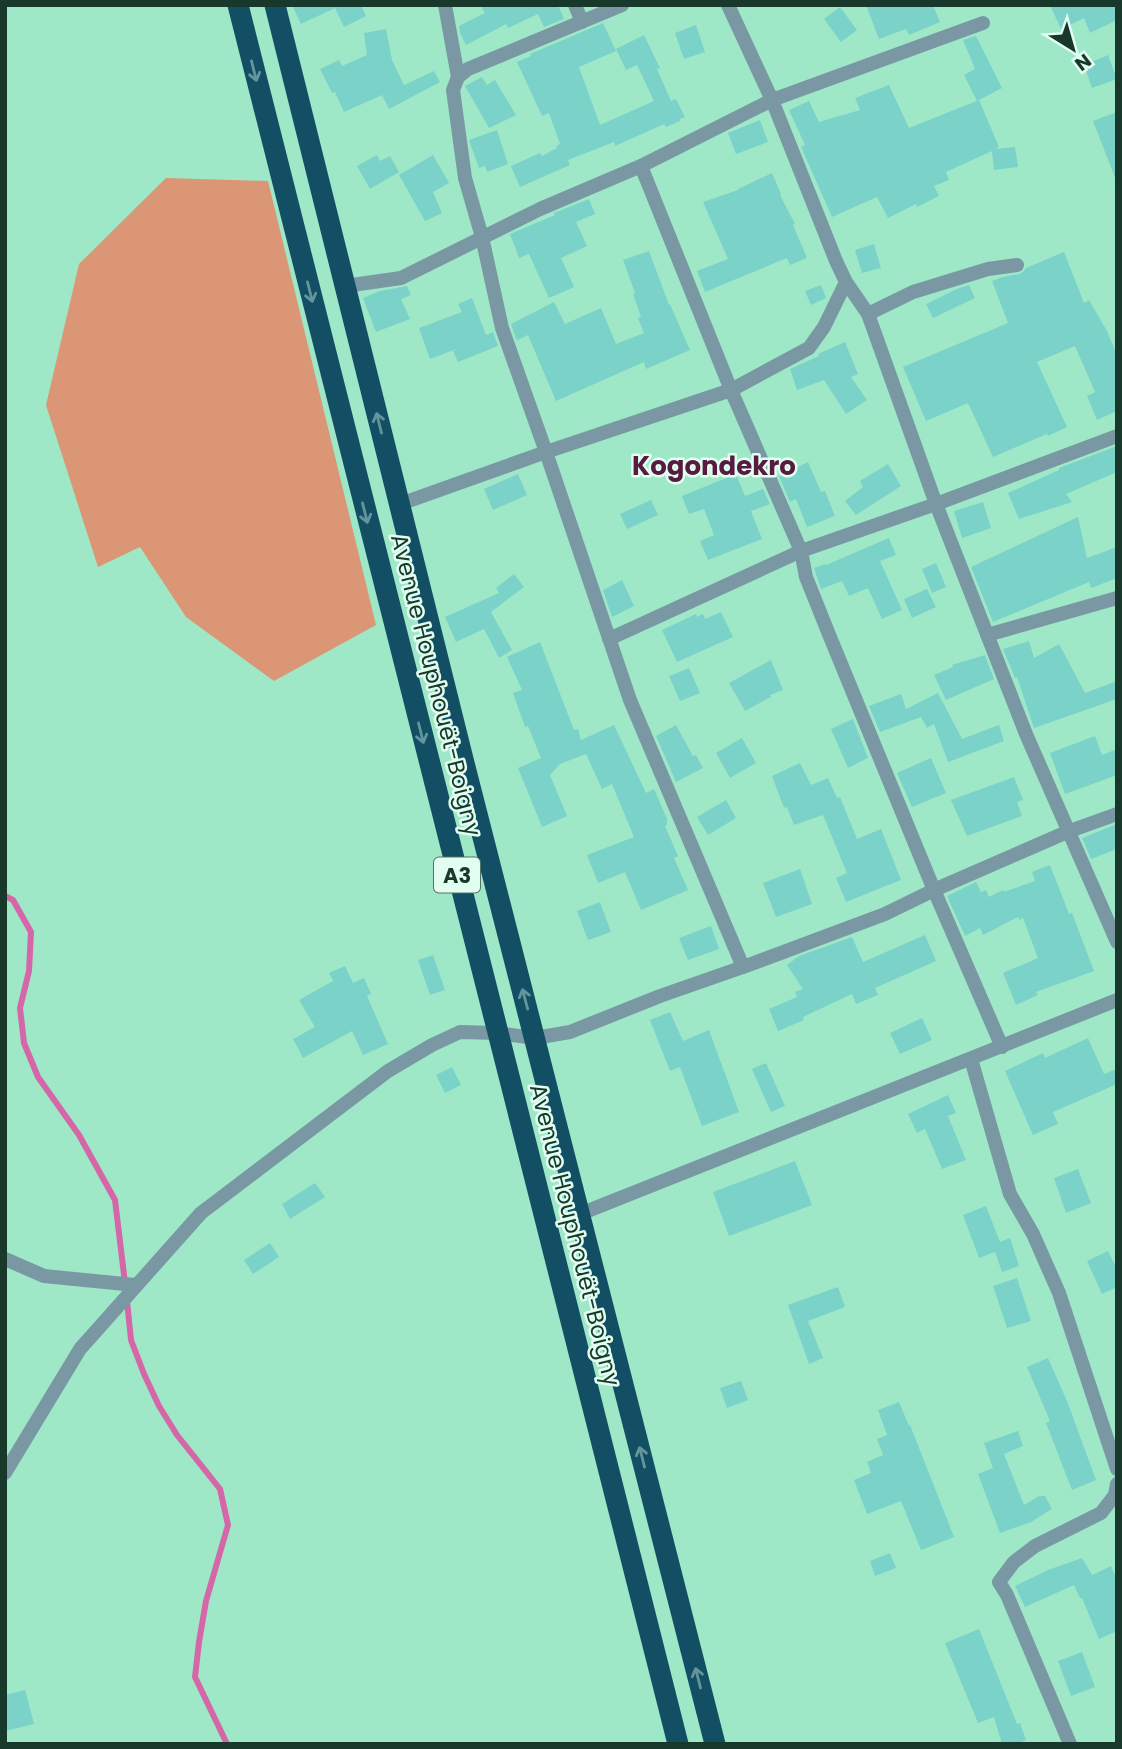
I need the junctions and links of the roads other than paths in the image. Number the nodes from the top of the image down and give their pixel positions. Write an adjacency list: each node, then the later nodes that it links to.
1 (238, 5): 32 (highway, Avenue Houphouët-Boigny / A3, one-way to 32)
2 (275, 5): 15 (highway, Avenue Houphouët-Boigny / A3)
3 (445, 5): 9 (street)
4 (575, 5): 7 (street)
5 (622, 5): 7 (street)
6 (728, 5): 10 (street)
7 (582, 22): 9 (street)
8 (983, 23): 10 (street)
9 (458, 77): 12 (street)
10 (772, 100): 11 (street); 14 (street)
11 (641, 166): 12 (street); 17 (street)
12 (482, 237): 15 (street); 19 (street)
13 (1017, 265): 16 (street)
14 (846, 282): 16 (street); 17 (street)
15 (345, 286): 20 (highway, Avenue Houphouët-Boigny / A3, one-way to 15)
16 (868, 314): 21 (street)
17 (730, 390): 19 (street); 22 (street)
18 (1117, 436): 21 (street)
19 (546, 452): 20 (street); 25 (street)
20 (400, 504): 33 (highway, Avenue Houphouët-Boigny / A3, one-way to 20)
21 (936, 504): 22 (street); 24 (street)
22 (801, 551): 25 (street); 28 (street)
23 (1117, 598): 24 (street)
24 (987, 635): 27 (street)
25 (609, 639): 30 (street)
26 (1117, 814): 27 (street)
27 (1068, 832): 28 (street); 29 (street)
28 (934, 890): 30 (street); 34 (street)
29 (1117, 942)
30 (743, 967): 33 (street)
31 (1117, 1000): 34 (street)
32 (497, 1032): 33 (street); 38 (street); 42 (highway, Avenue Houphouët-Boigny / A3)
33 (535, 1038): 36 (highway, Avenue Houphouët-Boigny / A3)
34 (1002, 1046): 35 (street)
35 (971, 1059): 36 (street); 39 (street)
36 (580, 1214): 43 (highway, Avenue Houphouët-Boigny / A3, one-way to 36)
37 (5, 1259): 38 (street)
38 (135, 1285): 40 (street)
39 (1117, 1469)
40 (5, 1473)
41 (1117, 1484): 44 (street)
42 (678, 1744)
43 (715, 1744)
44 (1070, 1744)

